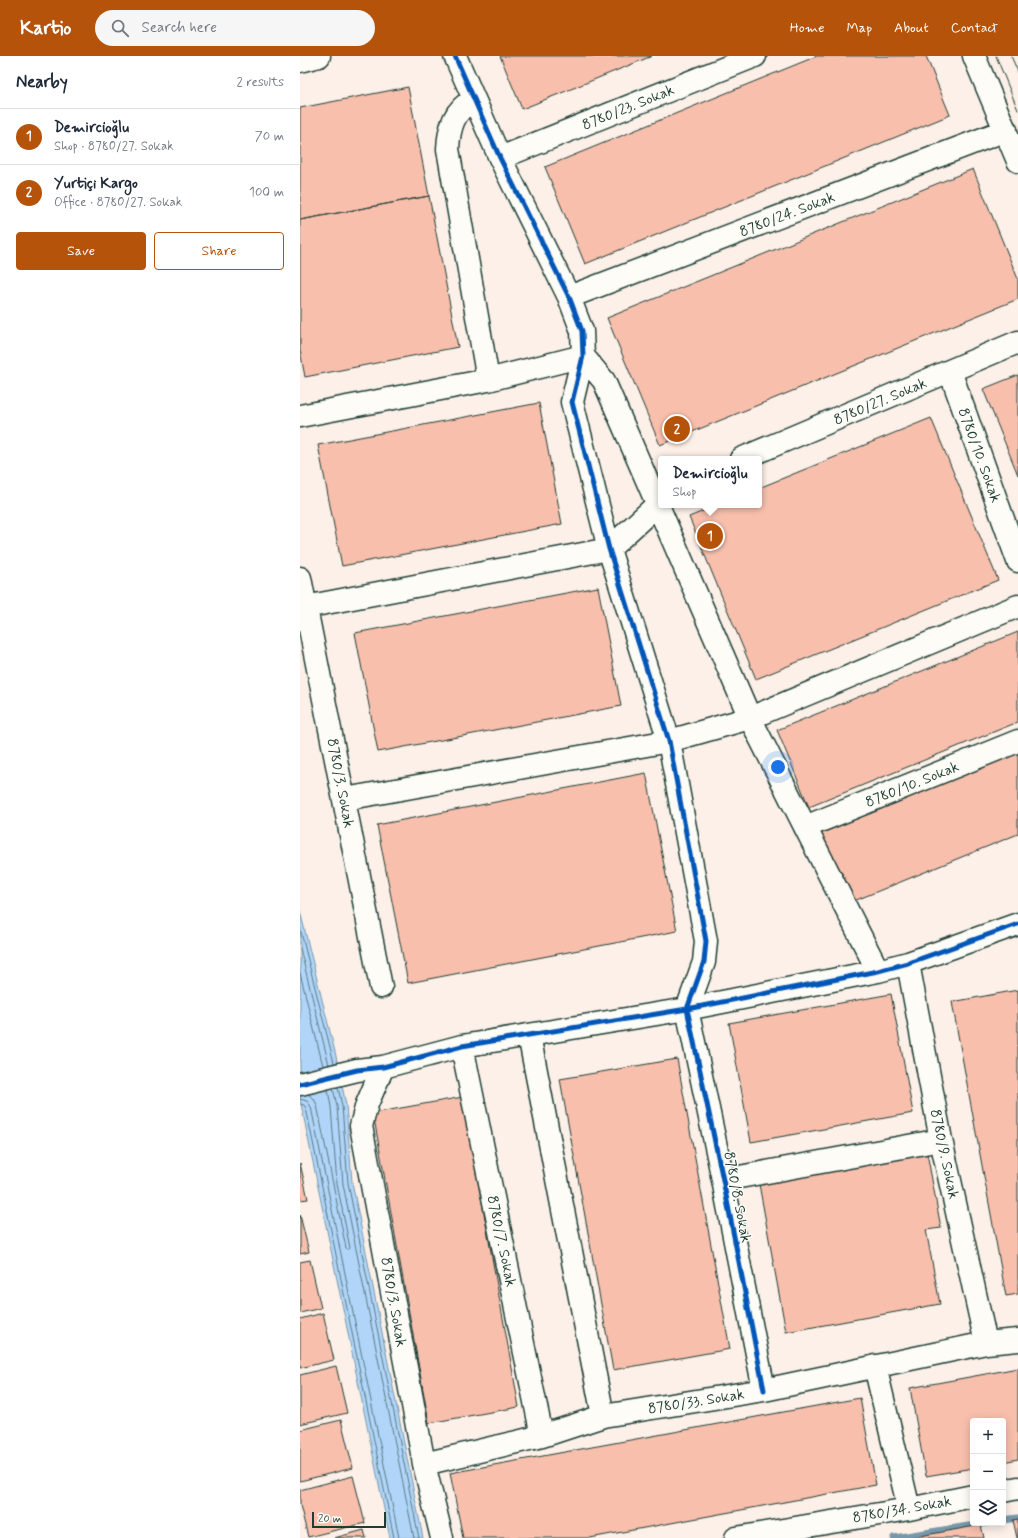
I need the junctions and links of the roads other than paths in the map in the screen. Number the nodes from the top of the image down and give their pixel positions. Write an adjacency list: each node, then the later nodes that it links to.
1 (319, 56): 5 (street)
2 (455, 56): 6 (street)
3 (755, 56): 8 (street, 8780/23. Sokak)
4 (974, 56): 7 (street)
5 (300, 62)
6 (474, 99): 8 (street); 14 (street)
7 (1006, 130): 9 (street); 10 (street, 8780/24. Sokak)
8 (500, 158): 10 (street)
9 (1018, 161)
10 (569, 297): 12 (street)
11 (1018, 342): 13 (street, 8780/27. Sokak)
12 (583, 356): 14 (street); 17 (street); 20 (street)
13 (950, 372): 16 (street, 8780/27. Sokak); 21 (street, 8780/10. Sokak)
14 (488, 380): 15 (street)
15 (300, 416)
16 (748, 456)
17 (658, 500)
18 (658, 503): 20 (street)
19 (662, 508): 25 (street)
20 (609, 549): 24 (street); 26 (street)
21 (1018, 561)
22 (300, 578): 24 (street, 8780/3. Sokak)
23 (1018, 606): 25 (street)
24 (305, 607): 28 (street, 8780/3. Sokak)
25 (750, 718): 26 (street); 29 (street)
26 (669, 740): 28 (street); 34 (street)
27 (1018, 741): 29 (street, 8780/10. Sokak)
28 (345, 799): 33 (street, 8780/3. Sokak)
29 (805, 827): 32 (street)
30 (1018, 924): 31 (street)
31 (908, 963): 32 (street); 39 (street, 8780/9. Sokak)
32 (878, 971): 34 (street)
33 (381, 987)
34 (687, 1009): 35 (street); 40 (street, 8780/8. Sokak)
35 (529, 1035): 36 (street); 45 (street)
36 (462, 1046): 37 (street); 46 (street, 8780/7. Sokak)
37 (382, 1067): 38 (street); 47 (street, 8780/3. Sokak)
38 (300, 1084)
39 (941, 1140): 40 (street); 42 (street, 8780/9. Sokak)
40 (723, 1180): 44 (street, 8780/8. Sokak)
41 (1018, 1340): 42 (street, 8780/33. Sokak)
42 (986, 1344): 43 (street, 8780/33. Sokak)
43 (875, 1366): 44 (street, 8780/33. Sokak); 51 (street)
44 (764, 1390): 45 (street, 8780/33. Sokak)
45 (603, 1416): 46 (street, 8780/33. Sokak)
46 (542, 1436): 47 (street, 8780/33. Sokak)
47 (424, 1464): 52 (street, 8780/3. Sokak)
48 (1018, 1488): 49 (street)
49 (1006, 1490)
50 (970, 1497): 51 (street, 8780/34. Sokak)
51 (909, 1509): 53 (street, 8780/34. Sokak)
52 (442, 1538)
53 (736, 1538)

